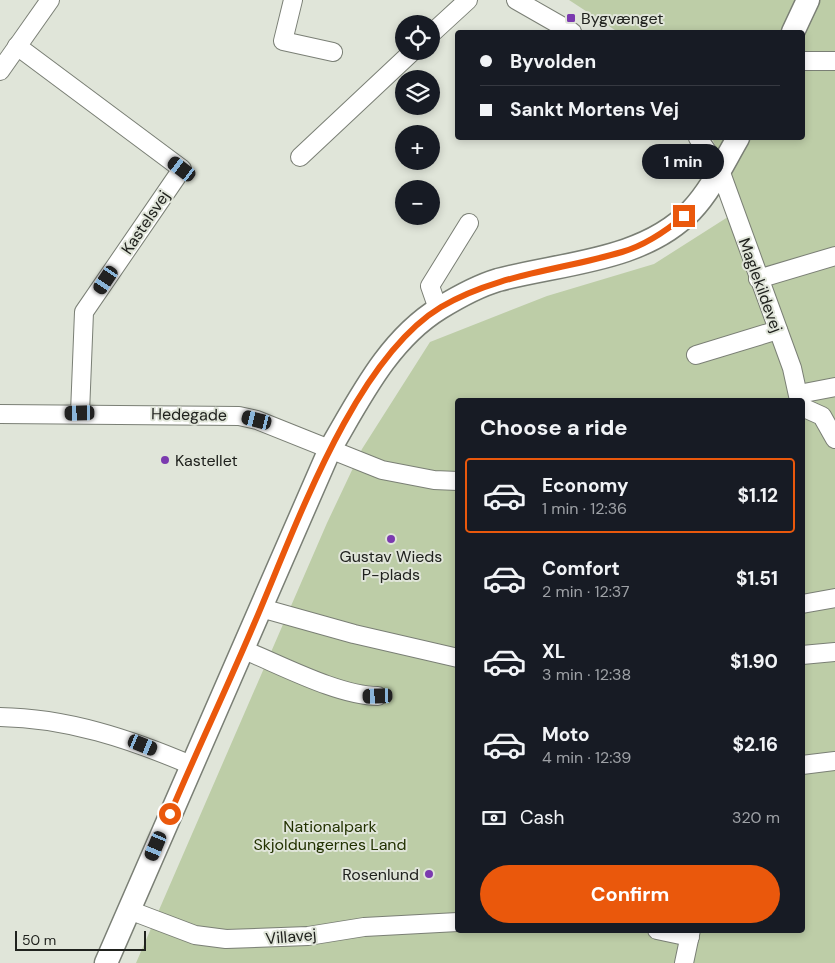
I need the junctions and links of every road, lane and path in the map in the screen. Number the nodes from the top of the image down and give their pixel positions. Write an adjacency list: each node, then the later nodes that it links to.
1 (50, 0): 9 (street)
2 (293, 0): 10 (street)
3 (468, 0): 6 (street)
4 (516, 0): 7 (street)
5 (807, 0): 8 (main road)
6 (440, 26)
7 (568, 30)
8 (793, 30)
9 (18, 46): 14 (street); 29 (street, Kastelsvej)
10 (332, 52)
11 (403, 60): 17 (street)
12 (805, 61): 13 (street)
13 (835, 61)
14 (0, 71)
15 (699, 140): 18 (street, Maglekildevej)
16 (737, 140): 18 (main road)
17 (300, 157)
18 (720, 170): 21 (street, Maglekildevej); 22 (main road)
19 (469, 224): 22 (street)
20 (835, 256): 21 (street)
21 (758, 279): 23 (street, Maglekildevej)
22 (438, 309): 32 (main road)
23 (778, 330): 24 (street); 26 (street, Maglekildevej)
24 (696, 355)
25 (835, 387): 27 (street)
26 (800, 398)
27 (805, 398)
28 (805, 404): 31 (street)
29 (80, 413): 30 (street, Hedegade); 32 (street, Hedegade)
30 (0, 414)
31 (835, 439)
32 (330, 449): 33 (street, Hedegade); 36 (main road)
33 (455, 481)
34 (835, 598): 35 (street)
35 (805, 603)
36 (261, 608): 37 (main road); 40 (street)
37 (244, 650): 41 (street); 44 (main road)
38 (835, 652): 39 (street)
39 (805, 655)
40 (455, 657)
41 (378, 696)
42 (0, 716): 44 (street)
43 (835, 762): 45 (street)
44 (191, 765): 46 (main road)
45 (805, 765)
46 (129, 910): 47 (street, Villavej); 49 (main road)
47 (455, 922)
48 (691, 934): 50 (street)
49 (106, 963)
50 (684, 963)

